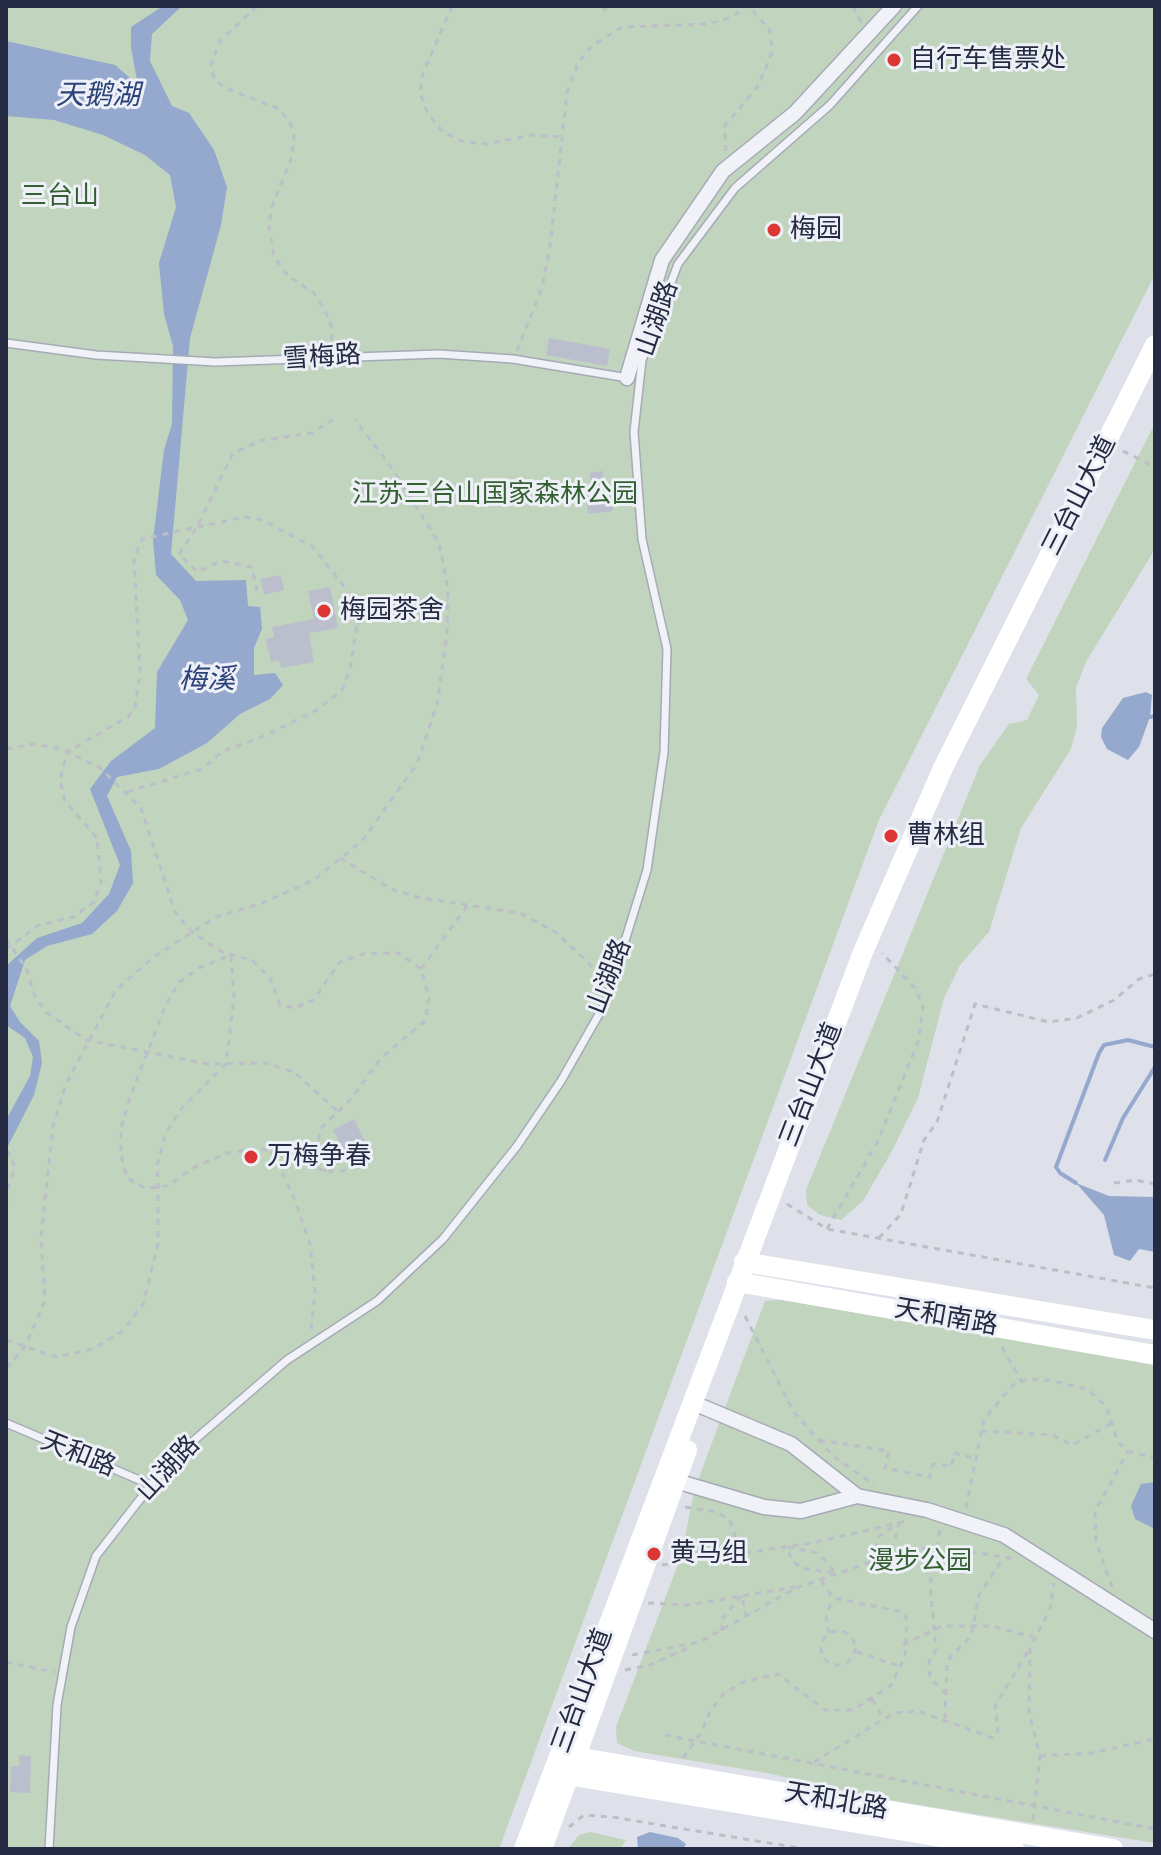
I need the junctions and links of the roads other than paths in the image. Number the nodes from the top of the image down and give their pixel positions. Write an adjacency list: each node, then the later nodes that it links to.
1 (894, 6): 6 (street)
2 (918, 6): 6 (lane, 山湖路)
3 (6, 343): 6 (lane, 雪梅路)
4 (1155, 345): 7 (main road, 三台山大道)
5 (1155, 368): 7 (main road, 三台山大道)
6 (633, 379): 13 (lane, 山湖路)
7 (747, 1273): 8 (main road, 天和南路); 9 (main road, 天和南路); 10 (main road, 三台山大道); 16 (main road, 三台山大道)
8 (1155, 1330)
9 (1155, 1355)
10 (703, 1407): 12 (main road, 三台山大道); 14 (street)
11 (6, 1423): 13 (lane, 天和路)
12 (676, 1481): 14 (street); 16 (main road, 三台山大道)
13 (151, 1485): 17 (lane, 山湖路)
14 (857, 1496): 15 (street)
15 (1155, 1631)
16 (565, 1765): 18 (main road, 三台山大道); 19 (main road, 三台山大道); 20 (main road, 天和北路); 21 (main road, 天和北路)
17 (49, 1849)
18 (524, 1849)
19 (542, 1849)
20 (1014, 1849)
21 (1113, 1849)

